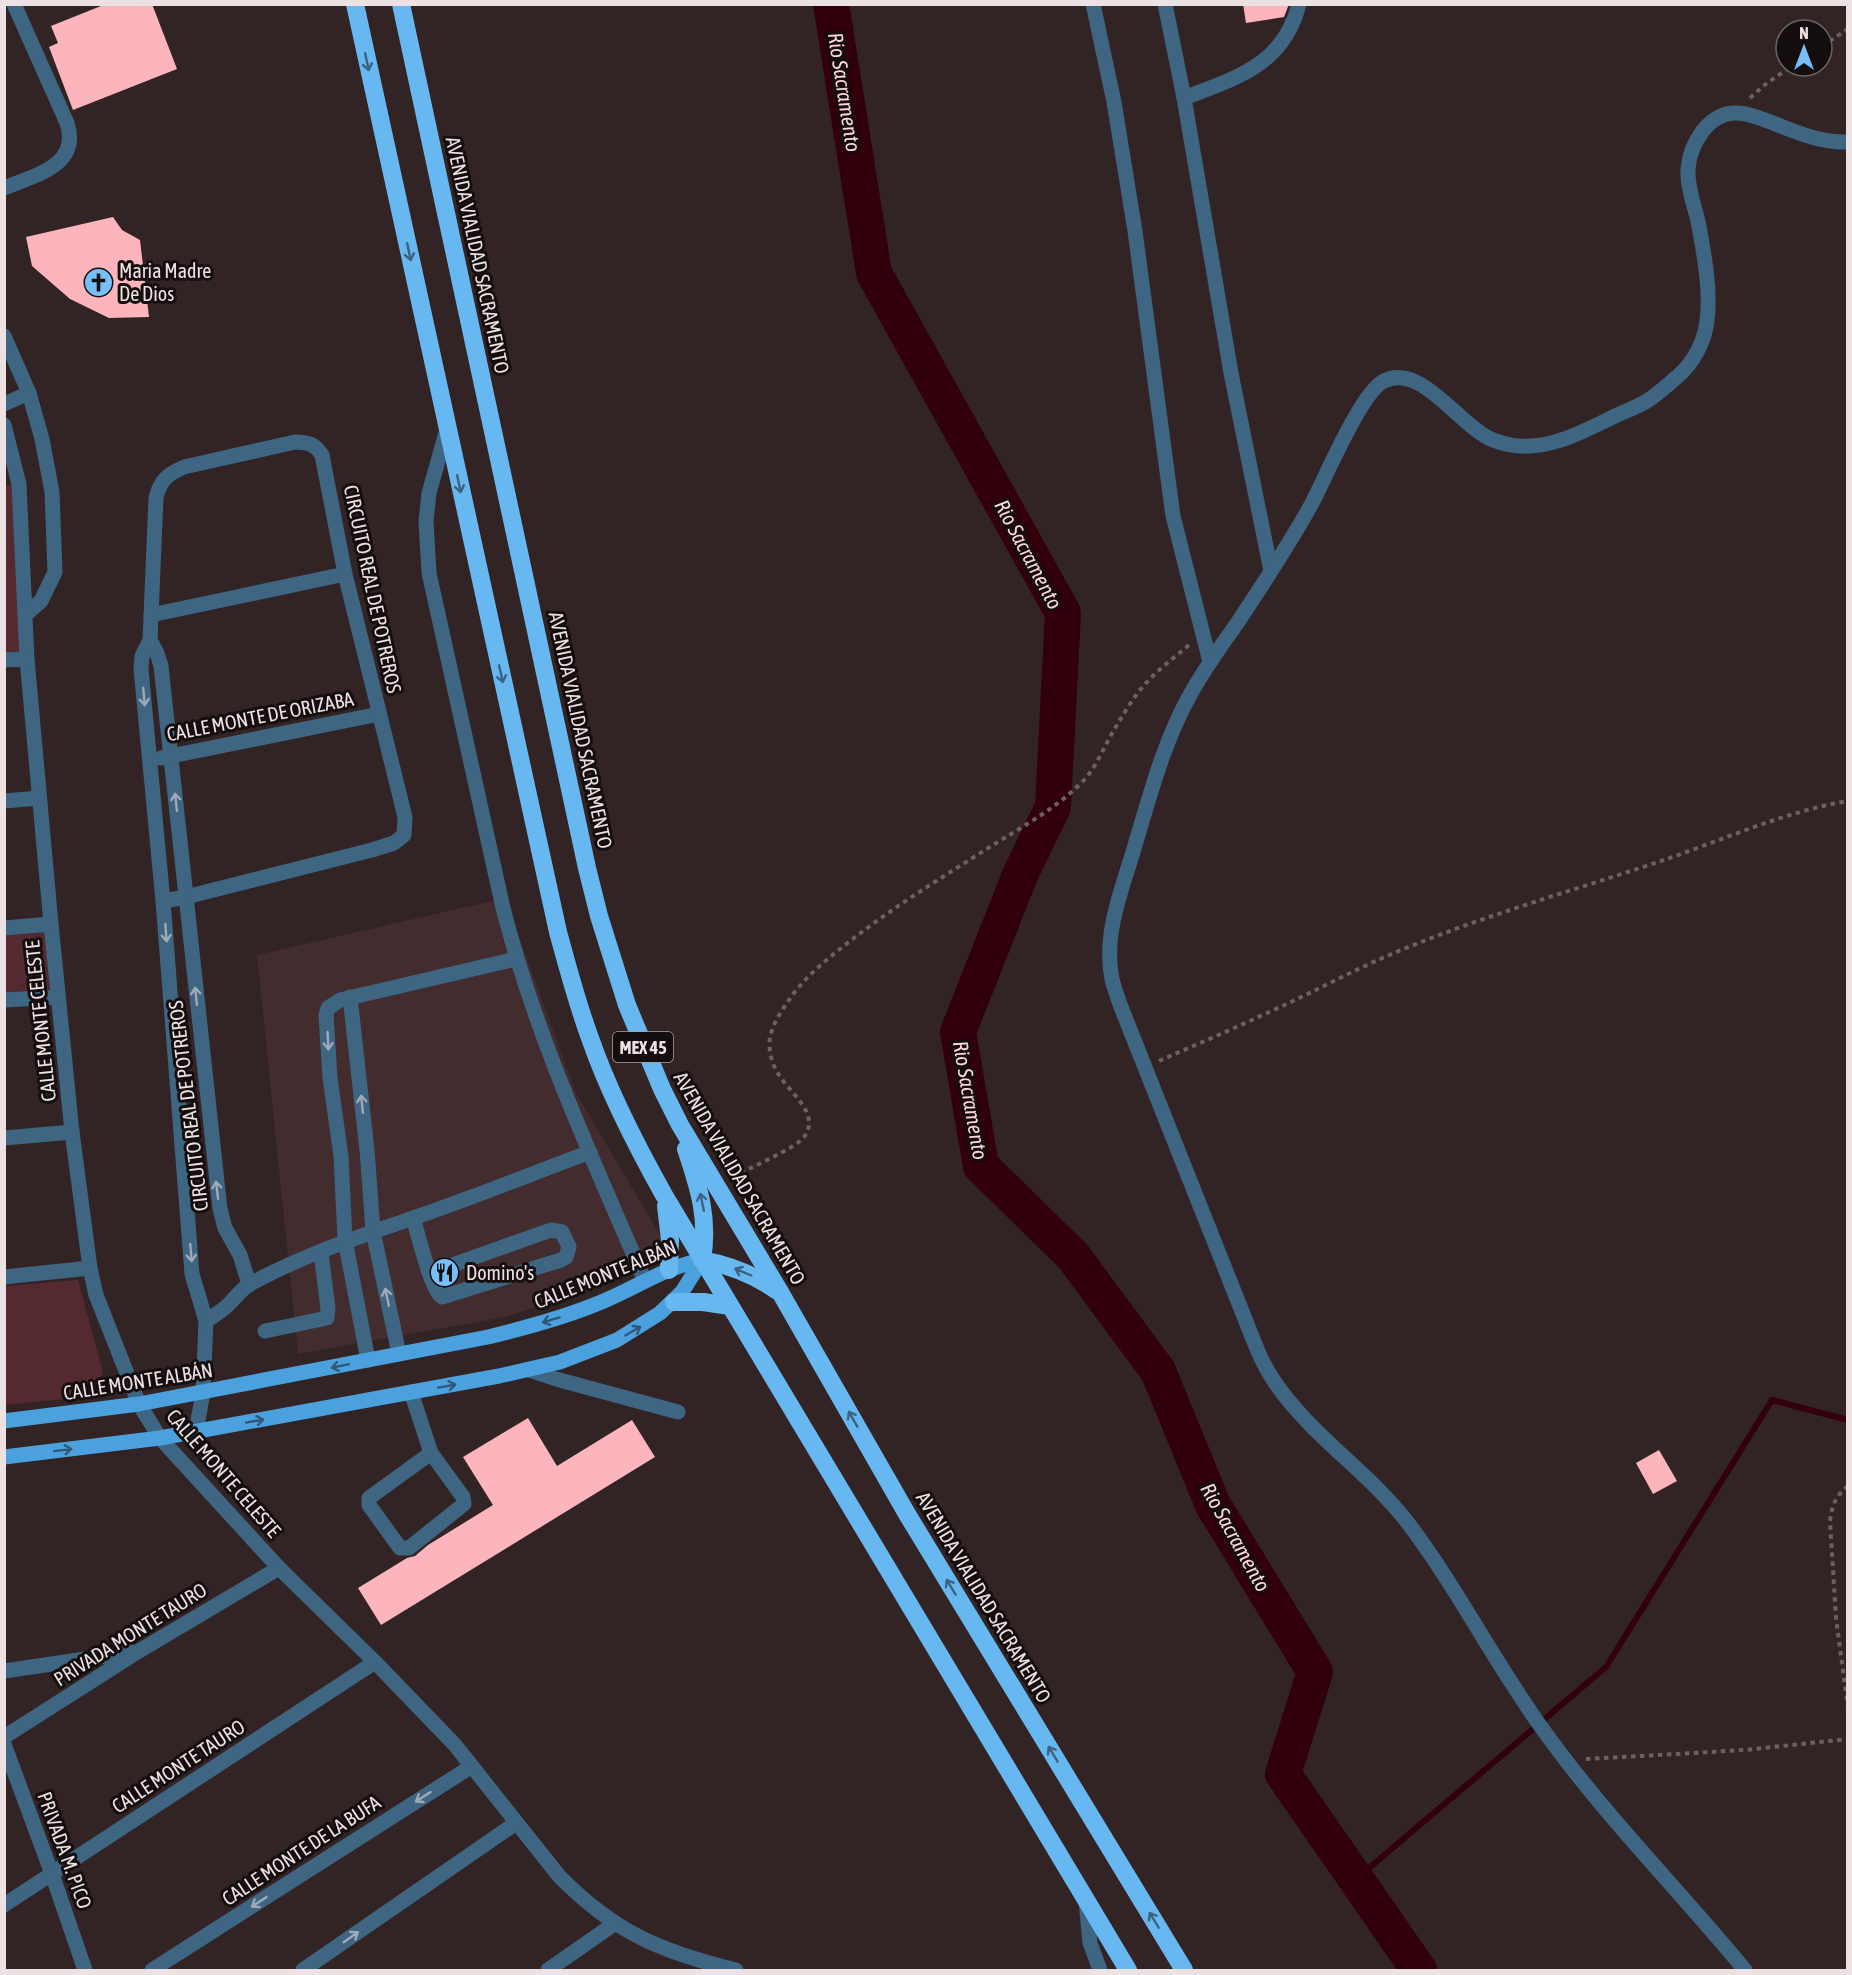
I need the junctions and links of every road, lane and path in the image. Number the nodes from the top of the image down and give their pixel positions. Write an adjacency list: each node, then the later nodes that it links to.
1 (14, 4): 13 (street)
2 (355, 4): 18 (highway, MEX 45, one-way to 18)
3 (401, 4): 44 (highway, AVENIDA VIALIDAD SACRAMENTO / MEX 45)
4 (1093, 4): 24 (street)
5 (1165, 4): 10 (street)
6 (1299, 4): 10 (street)
7 (1848, 29): 8 (path)
8 (1834, 38)
9 (1774, 78): 11 (path)
10 (1184, 98): 20 (street)
11 (1734, 113): 12 (street); 20 (street)
12 (1848, 142)
13 (4, 189)
14 (4, 336): 15 (street)
15 (29, 393): 16 (street); 22 (street)
16 (4, 405)
17 (4, 425): 19 (street, CALLE MONTE CELESTE)
18 (447, 429): 39 (street); 51 (highway, MEX 45, one-way to 51)
19 (12, 484): 22 (street, CALLE MONTE CELESTE)
20 (1271, 572): 28 (street)
21 (345, 574): 23 (street); 23 (street, CIRCUITO REAL DE POTREROS); 29 (street, CIRCUITO REAL DE POTREROS)
22 (25, 615): 26 (street, CALLE MONTE CELESTE)
23 (151, 615): 25 (street, CIRCUITO REAL DE POTREROS)
24 (1203, 634): 28 (street); 50 (path)
25 (150, 640): 30 (street, CIRCUITO REAL DE POTREROS); 31 (street, CIRCUITO REAL DE POTREROS, one-way to 31)
26 (27, 659): 27 (street); 32 (street, CALLE MONTE CELESTE)
27 (4, 660)
28 (1210, 662): 43 (street)
29 (379, 714): 30 (street, CALLE MONTE DE ORIZABA); 35 (street, CIRCUITO REAL DE POTREROS)
30 (171, 756): 31 (street, CALLE MONTE DE ORIZABA); 35 (street, CIRCUITO REAL DE POTREROS, one-way to 30)
31 (150, 760): 36 (street, CIRCUITO REAL DE POTREROS)
32 (39, 798): 33 (street); 37 (street, CALLE MONTE CELESTE)
33 (4, 801)
34 (1848, 801): 43 (path)
35 (186, 897): 36 (street, CIRCUITO REAL DE POTREROS); 62 (street, CIRCUITO REAL DE POTREROS, one-way to 35)
36 (164, 901): 66 (street, CIRCUITO REAL DE POTREROS, one-way to 66)
37 (51, 924): 38 (street); 41 (street, CALLE MONTE CELESTE)
38 (4, 928)
39 (516, 959): 40 (street); 48 (street)
40 (350, 997): 47 (street, one-way to 40); 49 (street, one-way to 49)
41 (58, 998): 42 (street); 45 (street, CALLE MONTE CELESTE)
42 (4, 1000)
43 (1144, 1067): 89 (street)
44 (680, 1125): 50 (highway, AVENIDA VIALIDAD SACRAMENTO / MEX 45); 56 (highway, one-way to 44)
45 (72, 1132): 46 (street); 57 (street, CALLE MONTE CELESTE)
46 (4, 1138)
47 (367, 1150): 49 (street); 53 (street)
48 (590, 1152): 52 (street); 61 (street)
49 (341, 1156): 54 (street)
50 (716, 1186): 63 (highway, AVENIDA VIALIDAD SACRAMENTO / MEX 45)
51 (664, 1195): 56 (highway, MEX 45); 58 (highway)
52 (413, 1218): 53 (street); 59 (street)
53 (373, 1231): 54 (street); 68 (street, one-way to 53)
54 (345, 1240): 55 (street); 69 (street)
55 (321, 1252): 62 (street); 67 (street)
56 (702, 1260): 58 (main road, CALLE MONTE ALBÁN); 63 (highway, one-way to 56); 64 (main road, CALLE MONTE ALBÁN); 65 (highway, MEX 45)
57 (90, 1268): 60 (street); 73 (street, CALLE MONTE CELESTE)
58 (669, 1270): 61 (main road, CALLE MONTE ALBÁN)
59 (430, 1273): 59 (street)
60 (4, 1276)
61 (645, 1281): 68 (main road, CALLE MONTE ALBÁN, one-way to 68)
62 (249, 1284): 66 (street)
63 (780, 1292): 103 (highway, AVENIDA VIALIDAD SACRAMENTO / MEX 45, one-way to 63)
64 (674, 1302): 65 (highway); 70 (main road, CALLE MONTE ALBÁN, one-way to 64)
65 (730, 1306): 93 (highway, MEX 45)
66 (206, 1321): 72 (street, CIRCUITO REAL DE POTREROS)
67 (265, 1330)
68 (399, 1354): 69 (main road, CALLE MONTE ALBÁN)
69 (368, 1360): 72 (main road, CALLE MONTE ALBÁN, one-way to 72)
70 (529, 1370): 71 (main road, CALLE MONTE ALBÁN, one-way to 70); 74 (street)
71 (411, 1392): 76 (main road, CALLE MONTE ALBÁN, one-way to 71); 78 (street)
72 (203, 1393): 73 (main road, CALLE MONTE ALBÁN); 76 (street, CIRCUITO REAL DE POTREROS)
73 (140, 1404): 75 (main road, CALLE MONTE ALBÁN); 77 (street, CALLE MONTE CELESTE)
74 (678, 1412)
75 (4, 1421)
76 (196, 1431): 77 (main road, CALLE MONTE ALBÁN)
77 (160, 1438): 79 (main road, CALLE MONTE ALBÁN, one-way to 77); 81 (street, CALLE MONTE CELESTE)
78 (431, 1453): 78 (street)
79 (4, 1457)
80 (1848, 1486): 85 (path)
81 (279, 1568): 82 (street, PRIVADA MONTE TAURO); 83 (street, CALLE MONTE CELESTE)
82 (139, 1651): 84 (street); 86 (street, PRIVADA MONTE TAURO)
83 (375, 1662): 90 (street, CALLE MONTE CELESTE); 92 (street, CALLE MONTE TAURO)
84 (4, 1671)
85 (1848, 1708)
86 (4, 1737)
87 (1848, 1739): 89 (path)
88 (4, 1744): 92 (street, PRIVADA M. PICO)
89 (1565, 1759): 104 (street)
90 (472, 1766): 91 (street, CALLE MONTE CELESTE); 97 (street, CALLE MONTE DE LA BUFA, one-way to 97)
91 (516, 1823): 95 (street, CALLE MONTE CELESTE); 98 (street, one-way to 91)
92 (52, 1874): 94 (street, CALLE MONTE TAURO); 96 (street, PRIVADA M. PICO)
93 (1086, 1900): 101 (street); 102 (highway, MEX 45)
94 (4, 1905)
95 (614, 1924): 99 (street); 100 (street, CALLE MONTE CELESTE)
96 (85, 1971)
97 (152, 1971)
98 (303, 1971)
99 (548, 1971)
100 (736, 1971)
101 (1100, 1971)
102 (1128, 1971)
103 (1184, 1971)
104 (1745, 1971)

